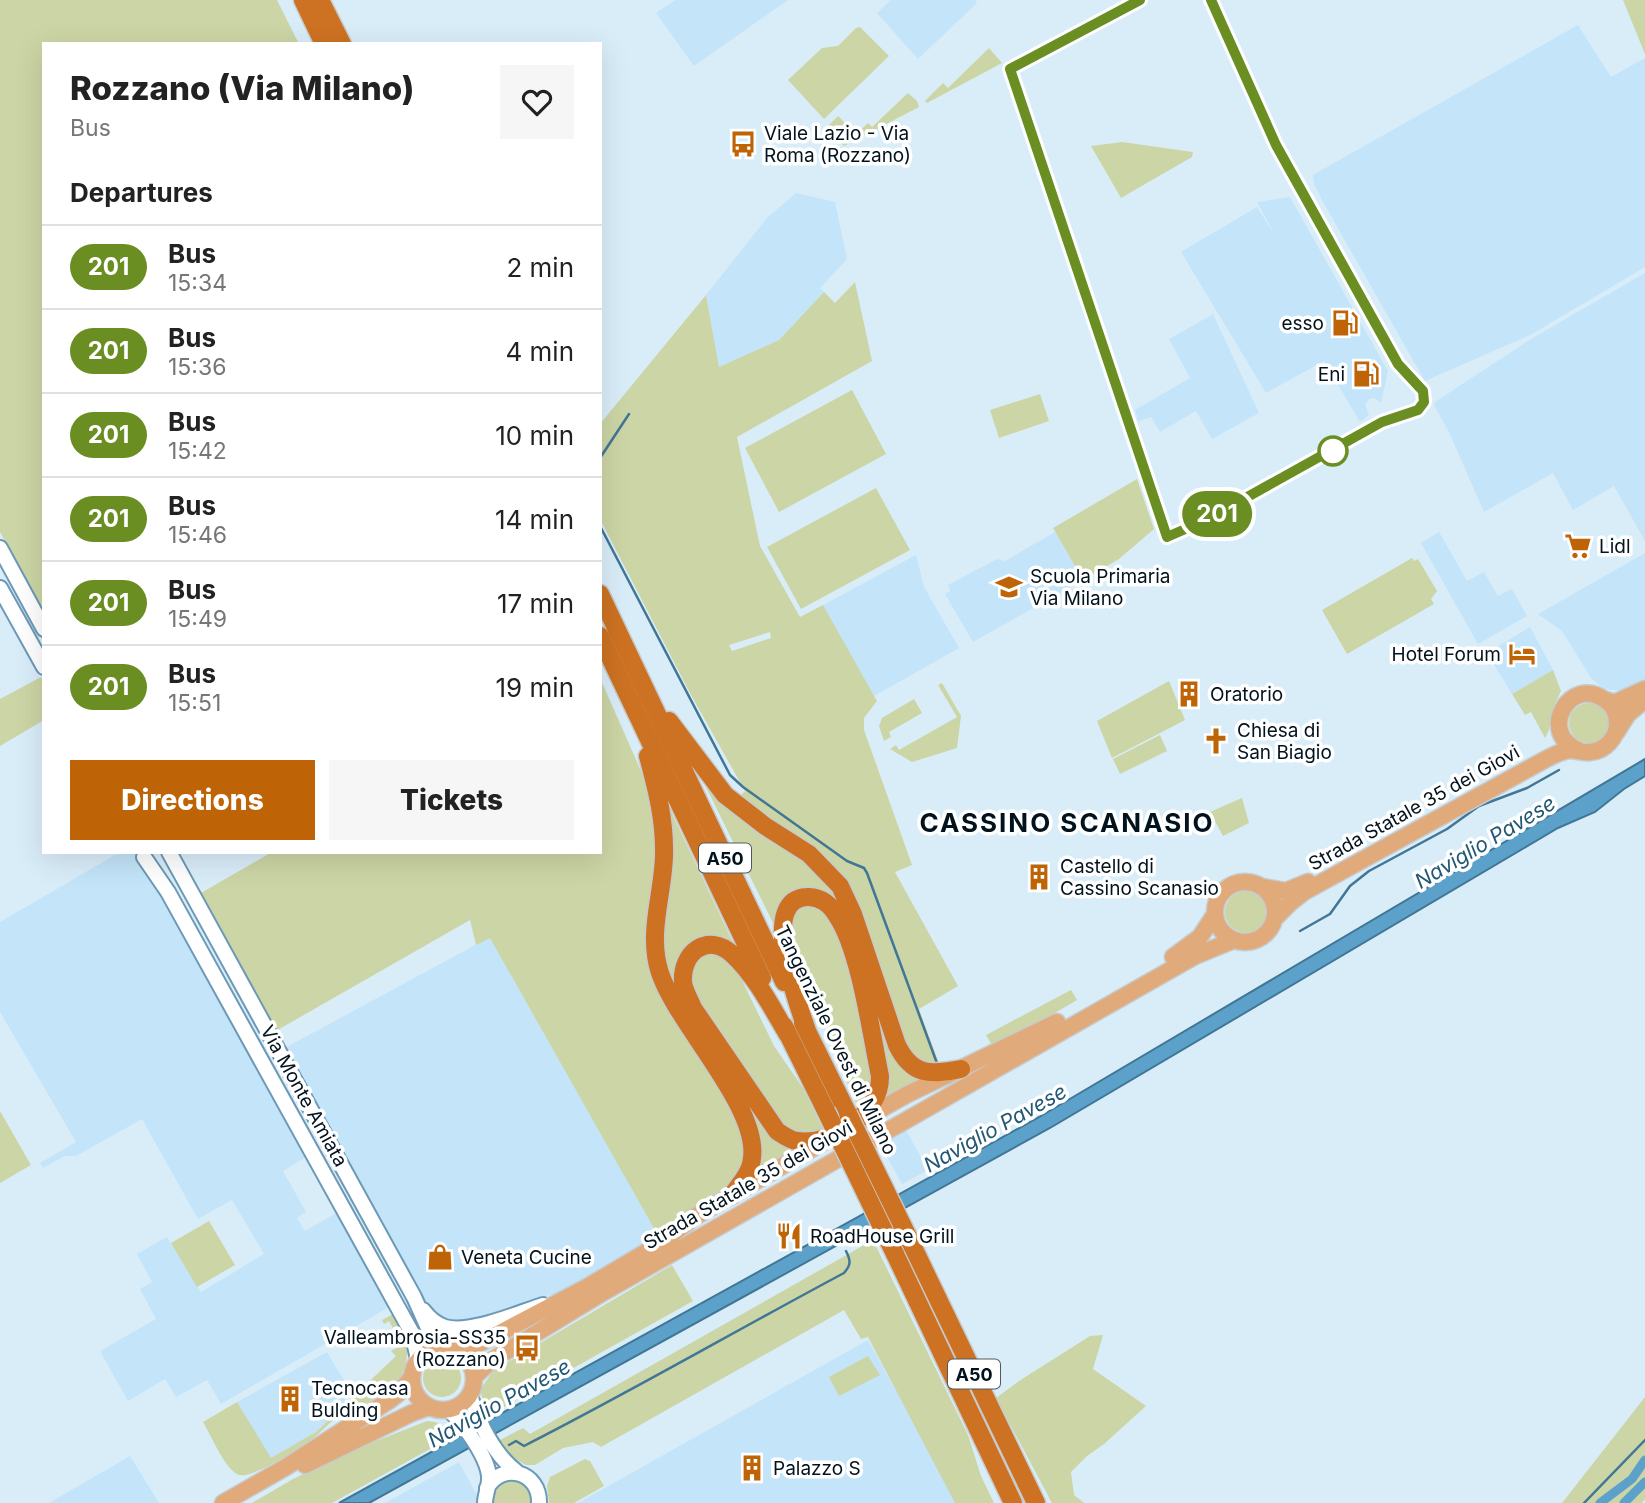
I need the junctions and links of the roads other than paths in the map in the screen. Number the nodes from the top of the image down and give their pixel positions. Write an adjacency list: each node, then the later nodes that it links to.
1 (303, 0): 3 (highway)
2 (320, 0): 4 (highway)
3 (323, 42)
4 (341, 42)
5 (0, 548): 8 (main road)
6 (0, 588): 10 (main road)
7 (602, 598): 11 (highway, Tangenziale Ovest di Milano / A50)
8 (42, 625)
9 (602, 640): 15 (highway, Tangenziale Ovest di Milano / A50)
10 (42, 663)
11 (643, 685): 27 (highway, Tangenziale Ovest di Milano / A50); 29 (highway)
12 (1645, 689): 13 (main road)
13 (1606, 700): 16 (main road); 17 (main road)
14 (1645, 700): 17 (main road)
15 (634, 709): 28 (highway, Tangenziale Ovest di Milano / A50); 31 (highway)
16 (1559, 726): 18 (main road); 22 (main road, Strada Statale 35 dei Giovi)
17 (1615, 735): 18 (main road)
18 (1580, 751): 24 (main road, Strada Statale 35 dei Giovi)
19 (159, 854): 21 (main road)
20 (170, 854): 34 (main road, Via Monte Amiata)
21 (140, 855): 37 (main road, Via Monte Amiata)
22 (1262, 887): 23 (main road); 24 (main road)
23 (1215, 914): 25 (main road); 26 (main road, Strada Statale 35 dei Giovi)
24 (1275, 918): 25 (main road)
25 (1234, 940): 39 (main road, Strada Statale 35 dei Giovi)
26 (1057, 1022): 29 (main road); 32 (main road, Strada Statale 35 dei Giovi)
27 (807, 1031): 30 (highway, Tangenziale Ovest di Milano / A50); 30 (highway)
28 (788, 1035): 30 (highway); 48 (highway, Tangenziale Ovest di Milano / A50, bridge)
29 (961, 1069): 30 (main road)
30 (846, 1122): 31 (main road); 49 (highway, Tangenziale Ovest di Milano / A50, bridge)
31 (733, 1195): 32 (main road)
32 (663, 1242): 33 (main road)
33 (573, 1296): 34 (main road); 36 (main road)
34 (414, 1297): 35 (main road, Via Monte Amiata)
35 (440, 1347): 36 (main road); 37 (main road)
36 (458, 1351): 39 (main road)
37 (418, 1359): 38 (main road)
38 (411, 1377): 41 (main road); 45 (main road)
39 (474, 1377): 40 (main road)
40 (470, 1396): 42 (main road); 43 (main road)
41 (429, 1407): 42 (main road); 46 (main road)
42 (449, 1410): 44 (main road)
43 (517, 1472): 44 (main road); 47 (main road)
44 (486, 1496)
45 (223, 1503)
46 (239, 1503)
47 (539, 1503)
48 (1013, 1503)
49 (1036, 1503)

